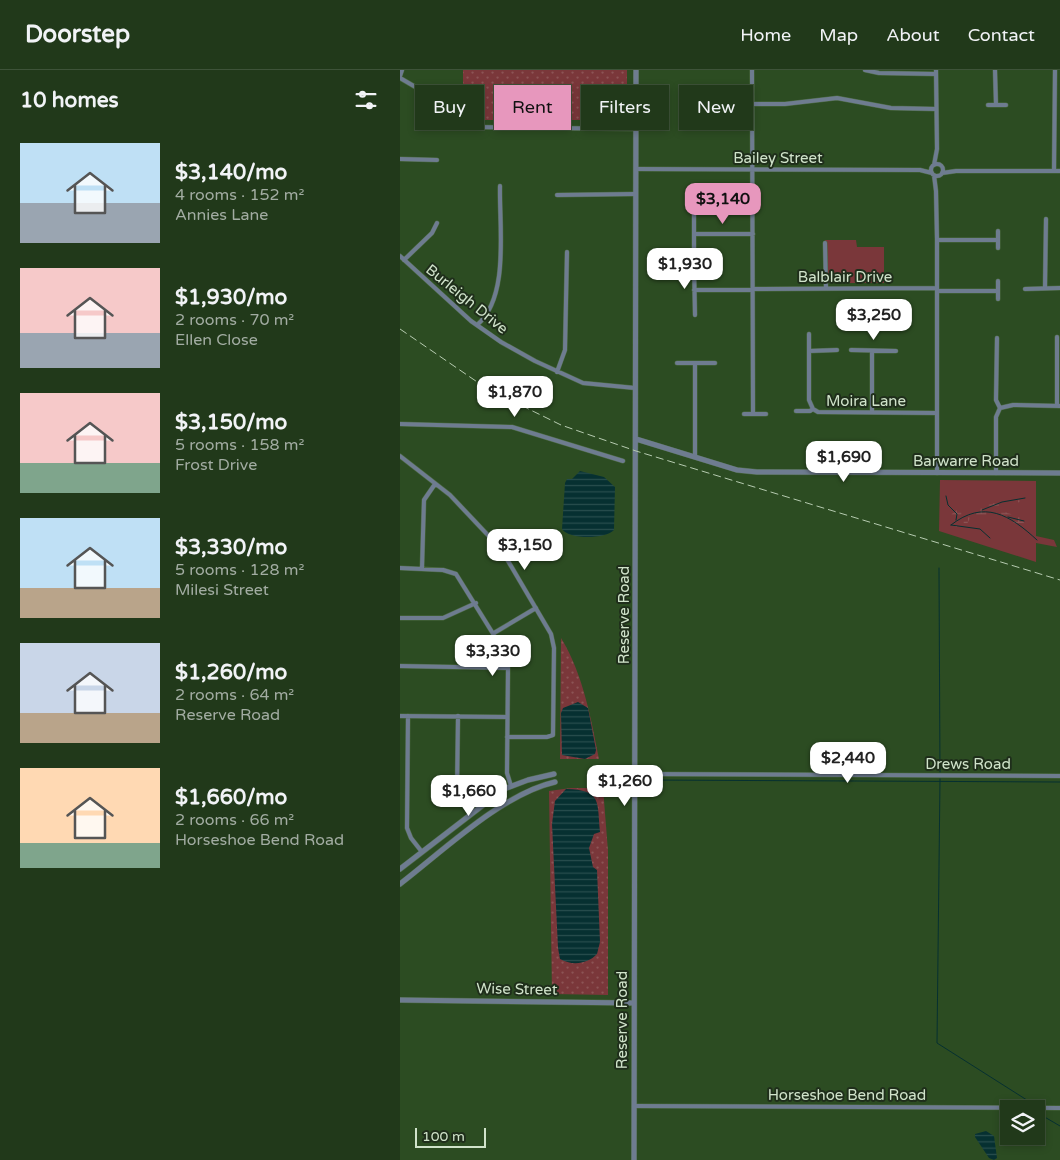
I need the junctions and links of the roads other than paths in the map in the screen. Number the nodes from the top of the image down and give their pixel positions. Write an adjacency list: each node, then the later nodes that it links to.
1 (402, 70): 8 (street)
2 (636, 70): 9 (street, Reserve Road)
3 (752, 70): 10 (street)
4 (865, 70): 7 (street)
5 (995, 70): 14 (street)
6 (1055, 70): 30 (street)
7 (936, 72): 16 (street)
8 (400, 77): 11 (street)
9 (636, 85)
10 (752, 85)
11 (415, 86)
12 (753, 104): 16 (street)
13 (988, 105): 14 (street)
14 (996, 105): 15 (street)
15 (1006, 105)
16 (936, 109): 21 (street)
17 (484, 127): 18 (street)
18 (581, 128)
19 (636, 130): 26 (street, Reserve Road)
20 (751, 130): 27 (street)
21 (937, 149): 24 (street); 25 (street)
22 (400, 160): 23 (street)
23 (437, 160)
24 (933, 166): 25 (street, Bailey Street); 28 (street, Bailey Street); 32 (street)
25 (942, 166): 29 (street, Bailey Street); 33 (street)
26 (636, 169): 27 (street, Bailey Street); 36 (street, Reserve Road)
27 (752, 170): 28 (street, Bailey Street); 43 (street)
28 (920, 170): 32 (street, Bailey Street)
29 (956, 171): 30 (street, Bailey Street); 33 (street, Bailey Street)
30 (1054, 171): 31 (street, Bailey Street)
31 (1060, 171)
32 (933, 174): 33 (street, Bailey Street); 35 (street)
33 (941, 174): 35 (street)
34 (500, 186): 64 (street)
35 (936, 190): 44 (street)
36 (636, 194): 37 (street); 77 (street, Reserve Road)
37 (557, 195)
38 (694, 209): 42 (street)
39 (1046, 219): 54 (street)
40 (437, 223): 51 (street)
41 (998, 231): 45 (street)
42 (694, 234): 43 (street); 49 (street)
43 (752, 234): 59 (street)
44 (937, 240): 45 (street); 60 (street)
45 (998, 240): 47 (street)
46 (825, 243): 56 (street)
47 (998, 248)
48 (567, 252): 76 (street)
49 (694, 255)
50 (400, 256): 51 (street, Burleigh Drive)
51 (404, 260): 64 (street, Burleigh Drive)
52 (694, 265): 58 (street)
53 (998, 281): 61 (street)
54 (1045, 288): 55 (street); 57 (street)
55 (1060, 288)
56 (826, 289): 59 (street, Balblair Drive); 60 (street, Balblair Drive)
57 (1024, 289)
58 (694, 290): 59 (street, Balblair Drive); 63 (street)
59 (753, 290): 85 (street)
60 (937, 290): 61 (street, Balblair Drive); 83 (street)
61 (998, 291): 62 (street)
62 (998, 299)
63 (695, 315)
64 (477, 325): 76 (street, Burleigh Drive)
65 (809, 334): 68 (street)
66 (1057, 337): 78 (street)
67 (997, 338): 79 (street)
68 (809, 350): 69 (street); 80 (street)
69 (837, 350)
70 (851, 350): 71 (street)
71 (872, 351): 72 (street); 82 (street)
72 (896, 351)
73 (677, 363): 74 (street)
74 (695, 363): 75 (street); 90 (street)
75 (715, 363)
76 (557, 372): 77 (street, Burleigh Drive)
77 (635, 388): 88 (street, Reserve Road)
78 (1058, 406): 79 (street)
79 (1000, 408): 93 (street)
80 (813, 409): 81 (street, Moira Lane); 82 (street, Moira Lane)
81 (796, 412)
82 (872, 412): 83 (street, Moira Lane)
83 (937, 413): 92 (street)
84 (744, 414): 85 (street)
85 (753, 414): 86 (street)
86 (766, 414)
87 (400, 424): 91 (street)
88 (636, 439): 90 (street, Barwarre Road); 110 (street, Reserve Road)
89 (400, 456): 95 (street)
90 (695, 457): 92 (street, Barwarre Road)
91 (623, 462)
92 (936, 473): 93 (street, Barwarre Road)
93 (996, 473): 94 (street, Barwarre Road)
94 (1060, 474)
95 (435, 484): 97 (street); 99 (street)
96 (400, 568): 97 (street)
97 (422, 568): 98 (street)
98 (476, 603): 100 (street); 101 (street)
99 (536, 608): 101 (street); 108 (street)
100 (400, 618)
101 (494, 633): 103 (street)
102 (400, 666): 103 (street)
103 (508, 668): 107 (street)
104 (400, 716): 105 (street)
105 (408, 716): 106 (street); 117 (street)
106 (458, 716): 107 (street); 115 (street)
107 (507, 717): 108 (street)
108 (507, 737): 113 (street)
109 (554, 774): 113 (street)
110 (636, 774): 111 (street, Drews Road); 121 (street, Reserve Road)
111 (1060, 776)
112 (555, 782): 114 (street)
113 (511, 786): 114 (street); 115 (street)
114 (516, 796): 116 (street)
115 (471, 814): 116 (street); 117 (street)
116 (478, 824): 119 (street)
117 (422, 852): 118 (street)
118 (400, 869)
119 (400, 884)
120 (400, 1000): 121 (street, Wise Street)
121 (634, 1003): 122 (street, Reserve Road)
122 (634, 1106): 123 (street, Horseshoe Bend Road); 124 (street, Reserve Road)
123 (1060, 1108)
124 (634, 1160)

